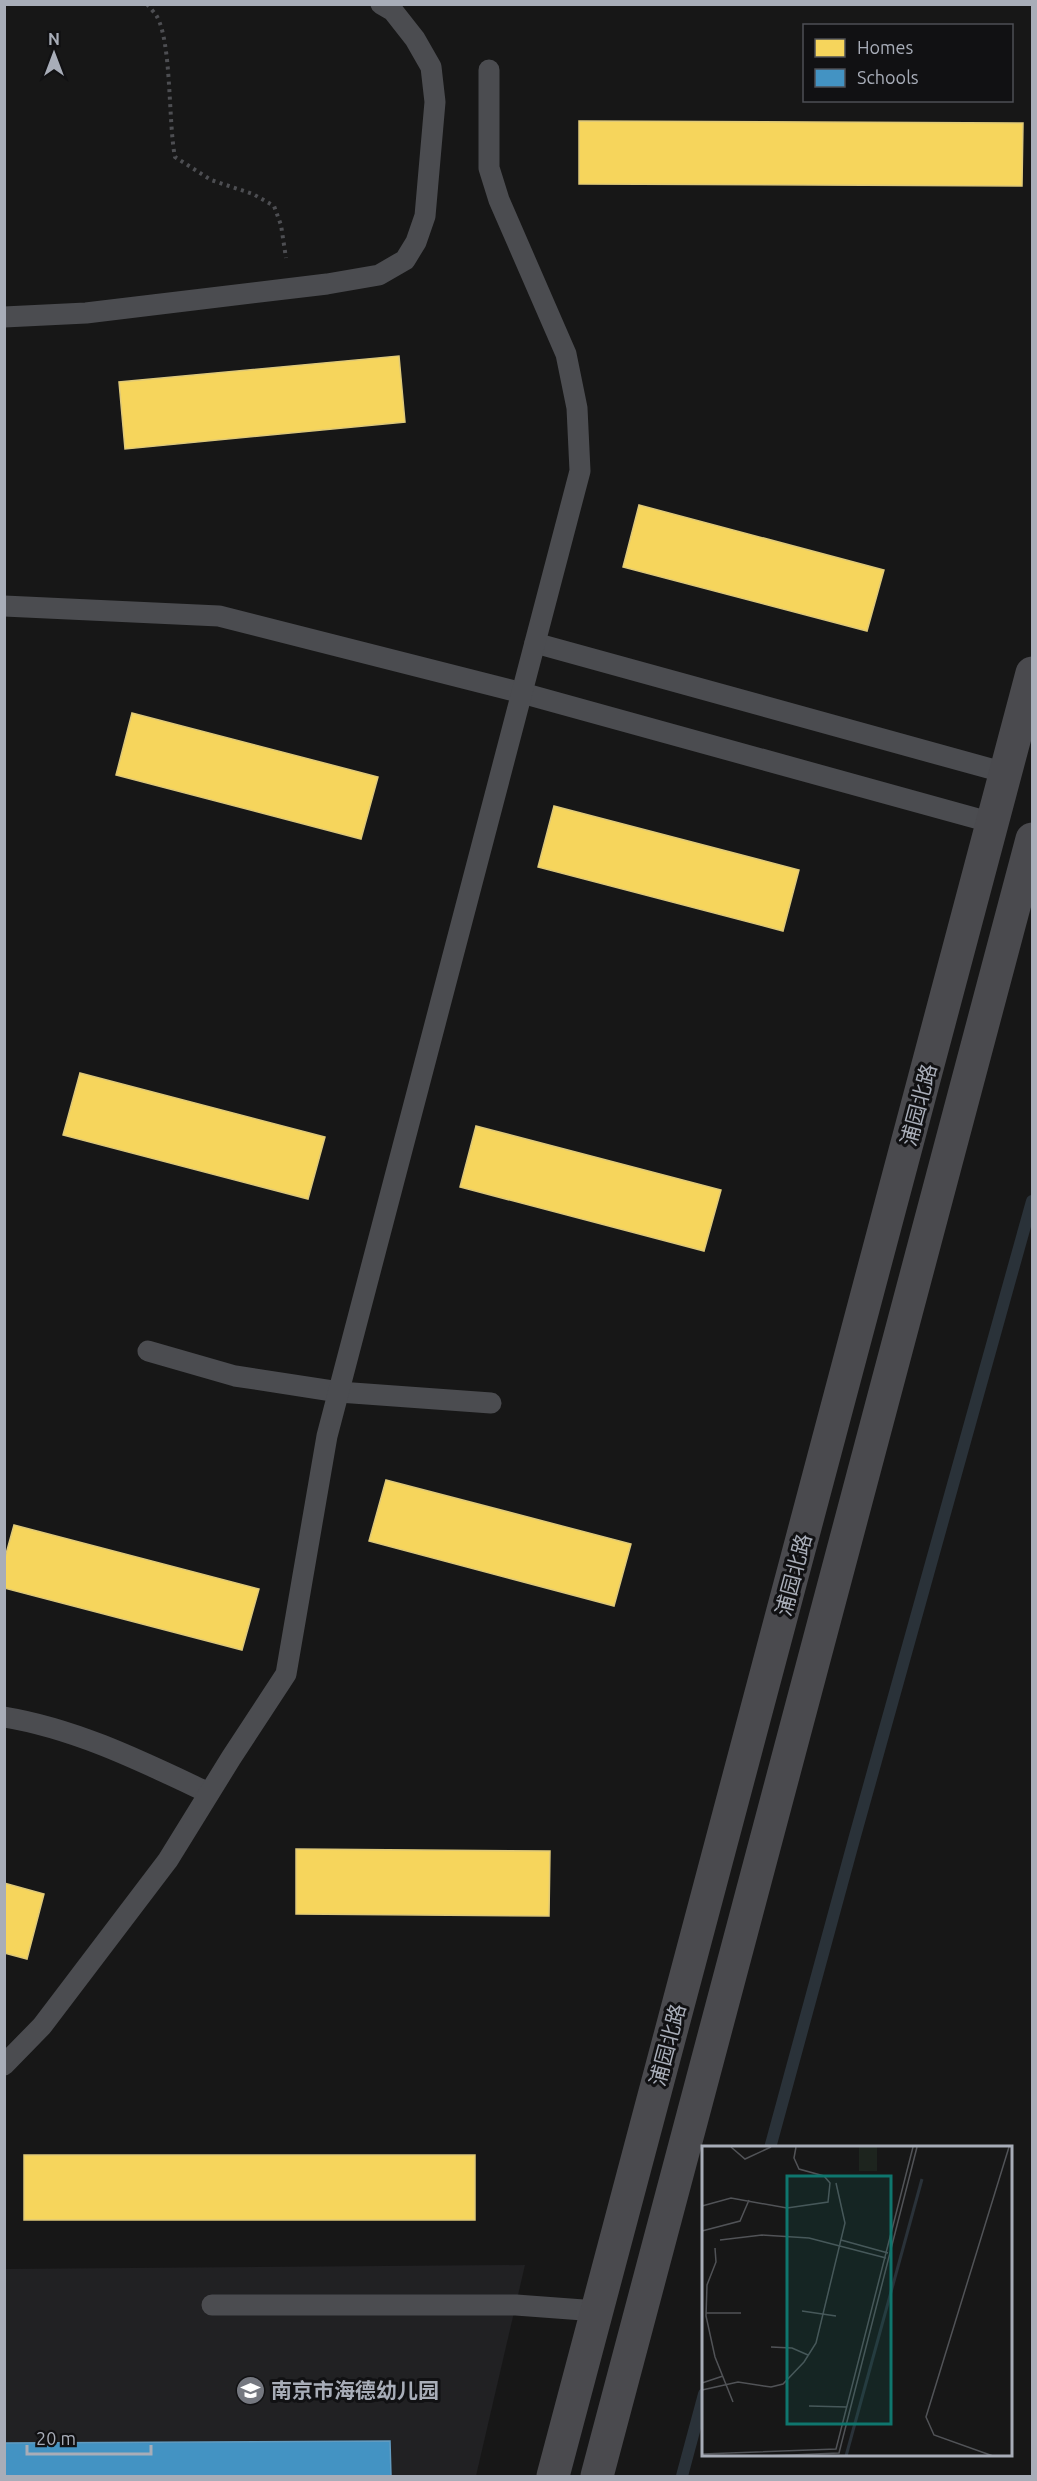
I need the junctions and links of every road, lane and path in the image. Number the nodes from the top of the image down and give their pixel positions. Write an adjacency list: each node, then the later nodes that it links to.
1 (147, 4): 4 (path)
2 (381, 4): 4 (lane)
3 (489, 70): 7 (lane)
4 (291, 288): 5 (lane)
5 (4, 316)
6 (4, 606): 9 (lane)
7 (535, 644): 9 (lane); 10 (lane)
8 (1032, 673): 10 (street, 浦园北路)
9 (522, 693): 11 (lane); 14 (lane)
10 (1006, 773): 11 (street, 浦园北路)
11 (993, 823): 20 (street, 浦园北路)
12 (1032, 839): 22 (street, 浦园北路)
13 (148, 1351): 14 (lane)
14 (339, 1392): 15 (lane); 17 (lane)
15 (491, 1403)
16 (4, 1716): 17 (lane)
17 (209, 1793): 18 (lane)
18 (4, 2065)
19 (212, 2305): 20 (lane)
20 (597, 2311): 21 (street, 浦园北路)
21 (553, 2476)
22 (597, 2476)

